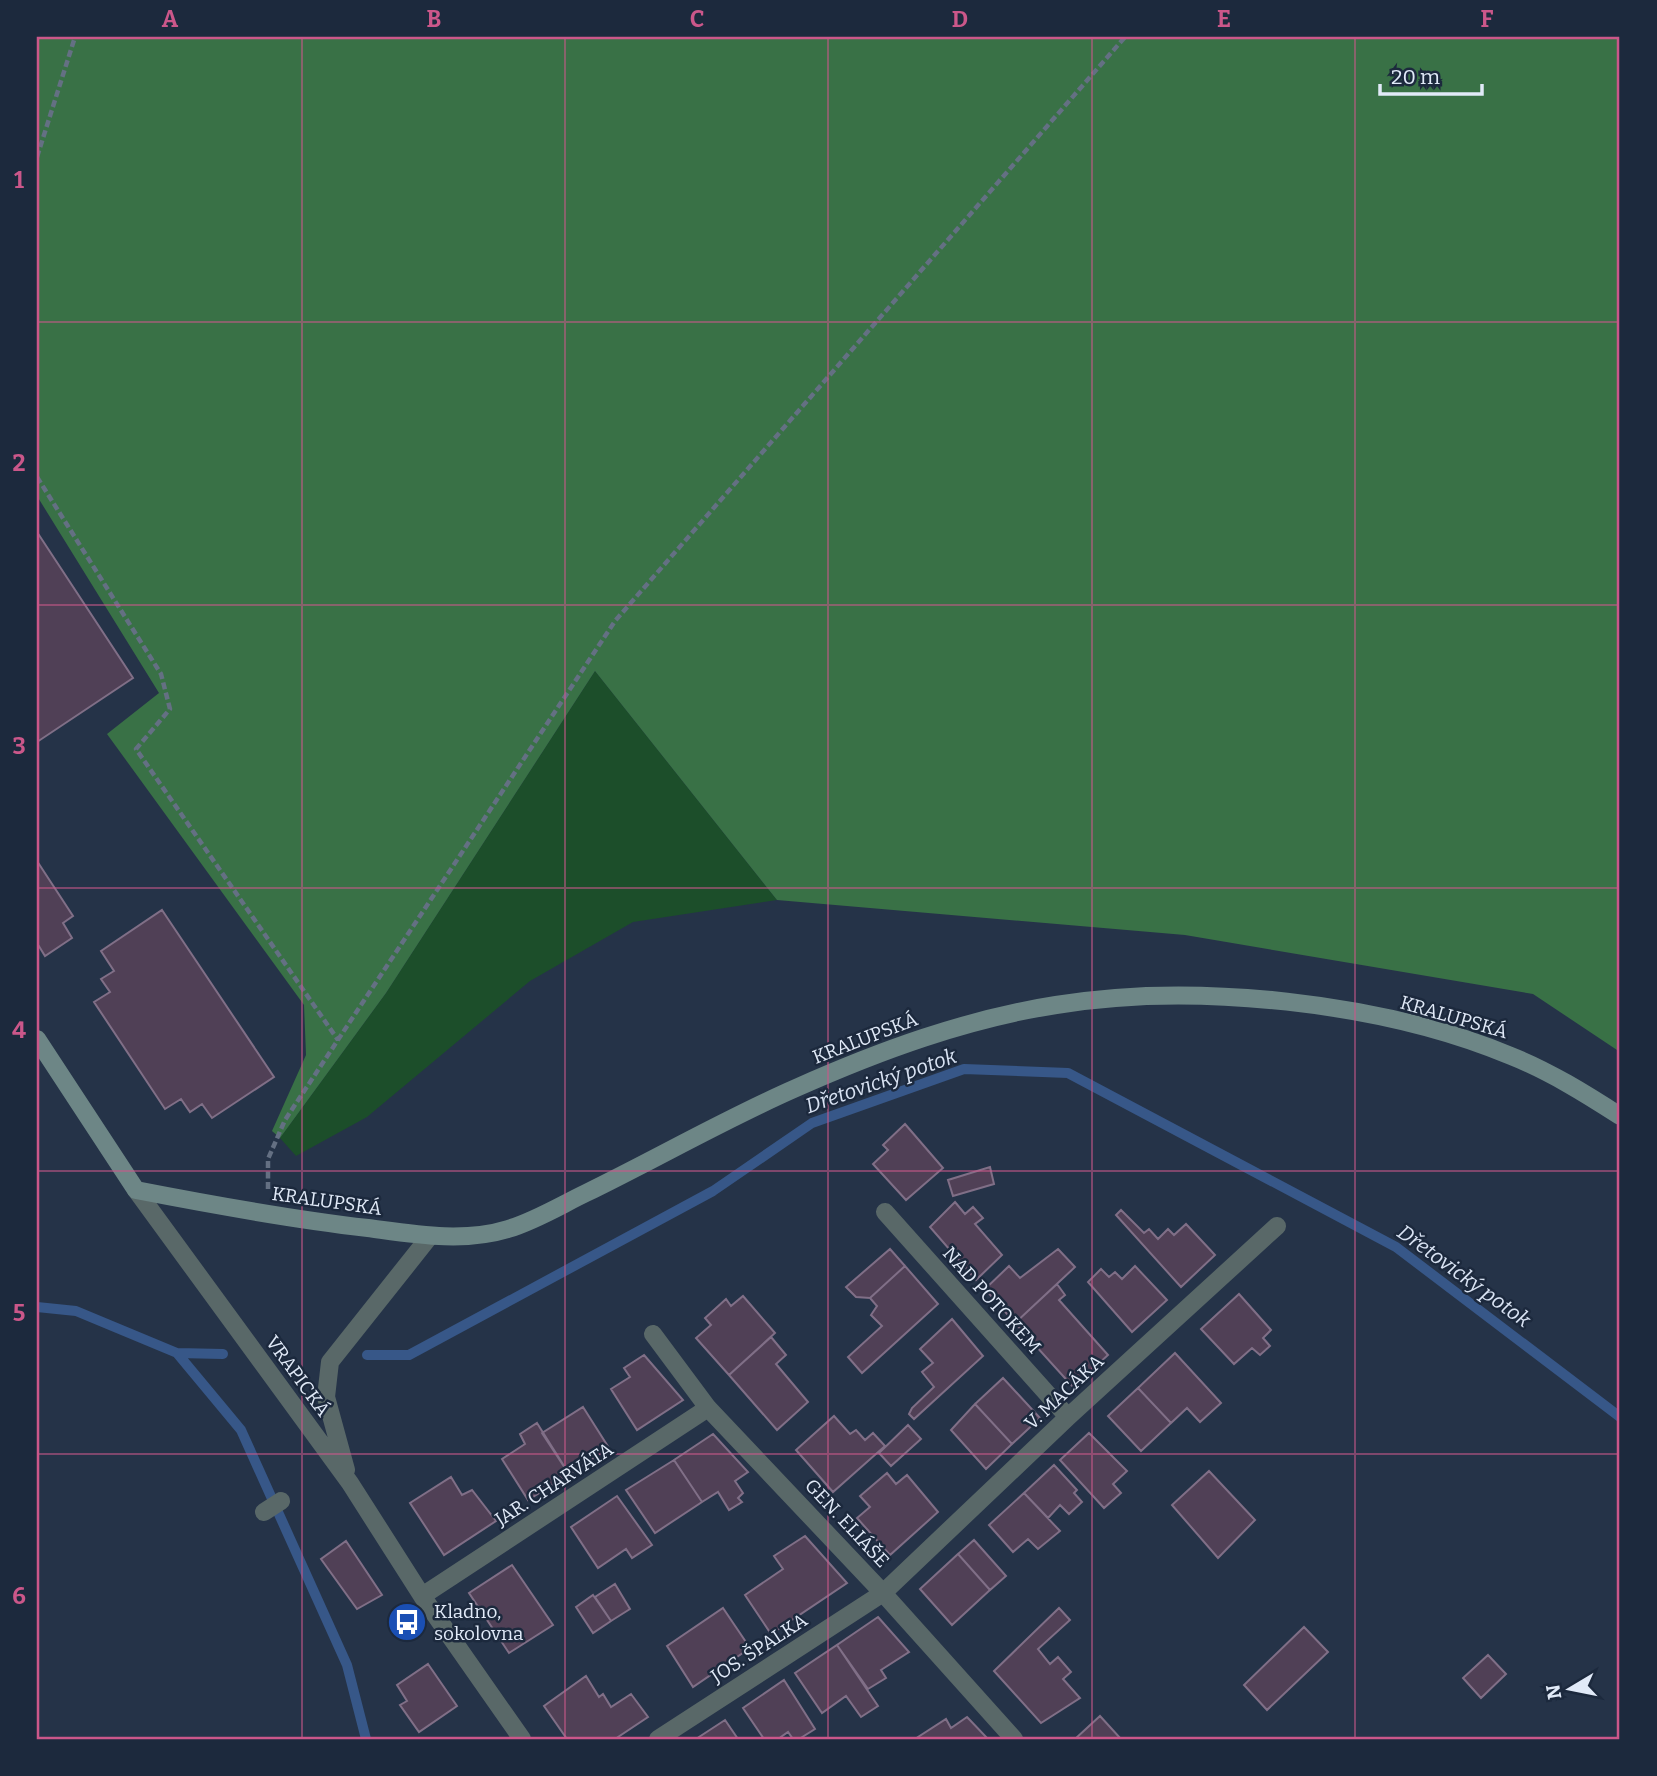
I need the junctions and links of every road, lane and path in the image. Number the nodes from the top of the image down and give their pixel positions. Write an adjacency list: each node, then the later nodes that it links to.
1 (75, 37): 3 (path)
2 (1125, 37): 6 (path)
3 (37, 157)
4 (37, 477): 6 (path)
5 (37, 1039): 8 (main road, VRAPICKÁ)
6 (338, 1040): 10 (path)
7 (1620, 1116): 12 (main road, KRALUPSKÁ)
8 (136, 1190): 10 (main road, KRALUPSKÁ); 16 (street, VRAPICKÁ)
9 (885, 1212): 15 (street, NAD POTOKEM)
10 (268, 1215): 12 (main road, KRALUPSKÁ)
11 (1277, 1226): 15 (street, V. MACÁKA)
12 (430, 1236): 16 (street)
13 (653, 1334): 14 (street, GEN. ELIÁŠE)
14 (708, 1408): 19 (street, GEN. ELIÁŠE); 20 (street, JAR. CHARVÁTA)
15 (1068, 1417): 19 (street, V. MACÁKA)
16 (350, 1483): 20 (street, VRAPICKÁ)
17 (281, 1501): 18 (street)
18 (264, 1512)
19 (883, 1592): 22 (street, JOS. ŠPALKA); 23 (street, GEN. ELIÁŠE)
20 (422, 1596): 21 (street, VRAPICKÁ)
21 (522, 1739)
22 (658, 1739)
23 (1014, 1739)

